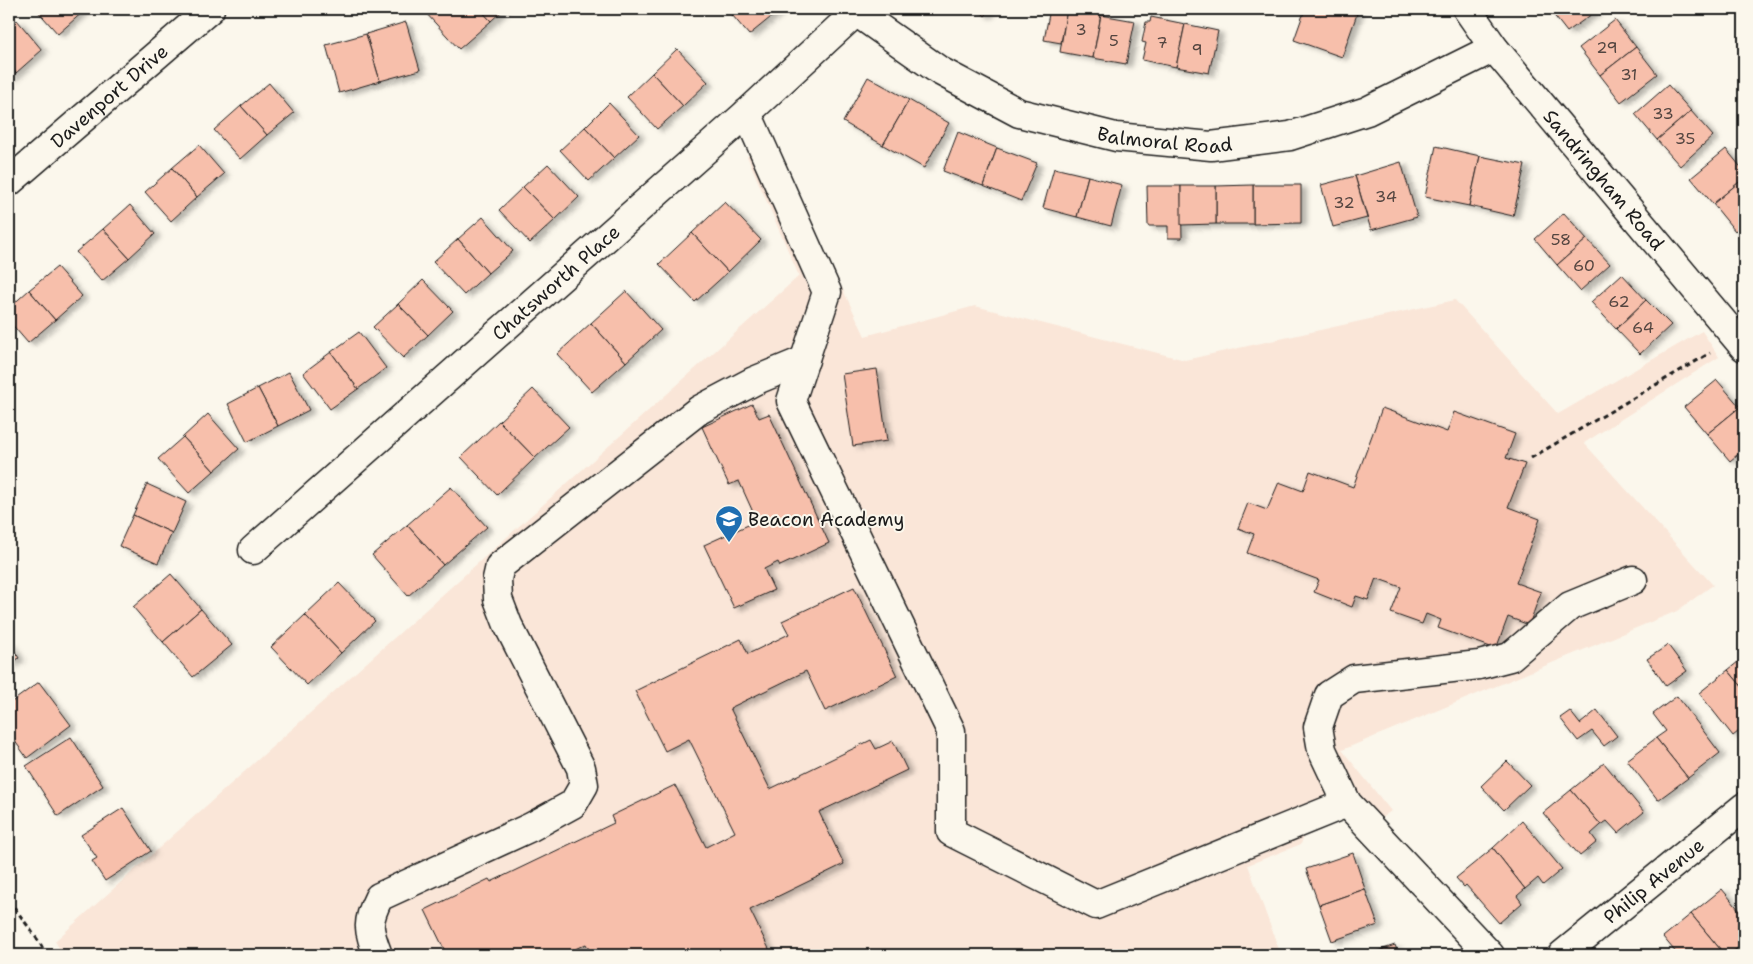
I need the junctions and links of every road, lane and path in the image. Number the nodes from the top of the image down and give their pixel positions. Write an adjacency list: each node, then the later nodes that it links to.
1 (210, 9): 6 (street, Davenport Drive)
2 (1466, 9): 4 (street, Sandringham Road)
3 (853, 11): 4 (street, Balmoral Road); 5 (street, Chatsworth Place)
4 (1494, 48): 7 (street, Sandringham Road)
5 (747, 113): 8 (street); 10 (street, Chatsworth Place)
6 (9, 182)
7 (1742, 339): 9 (path)
8 (805, 360): 12 (street); 16 (street)
9 (1531, 458)
10 (253, 550)
11 (1633, 580): 12 (street)
12 (1347, 803): 17 (street)
13 (1744, 807): 18 (street, Philip Avenue)
14 (9, 900): 15 (path)
15 (46, 955)
16 (378, 955)
17 (1490, 955)
18 (1562, 955)

